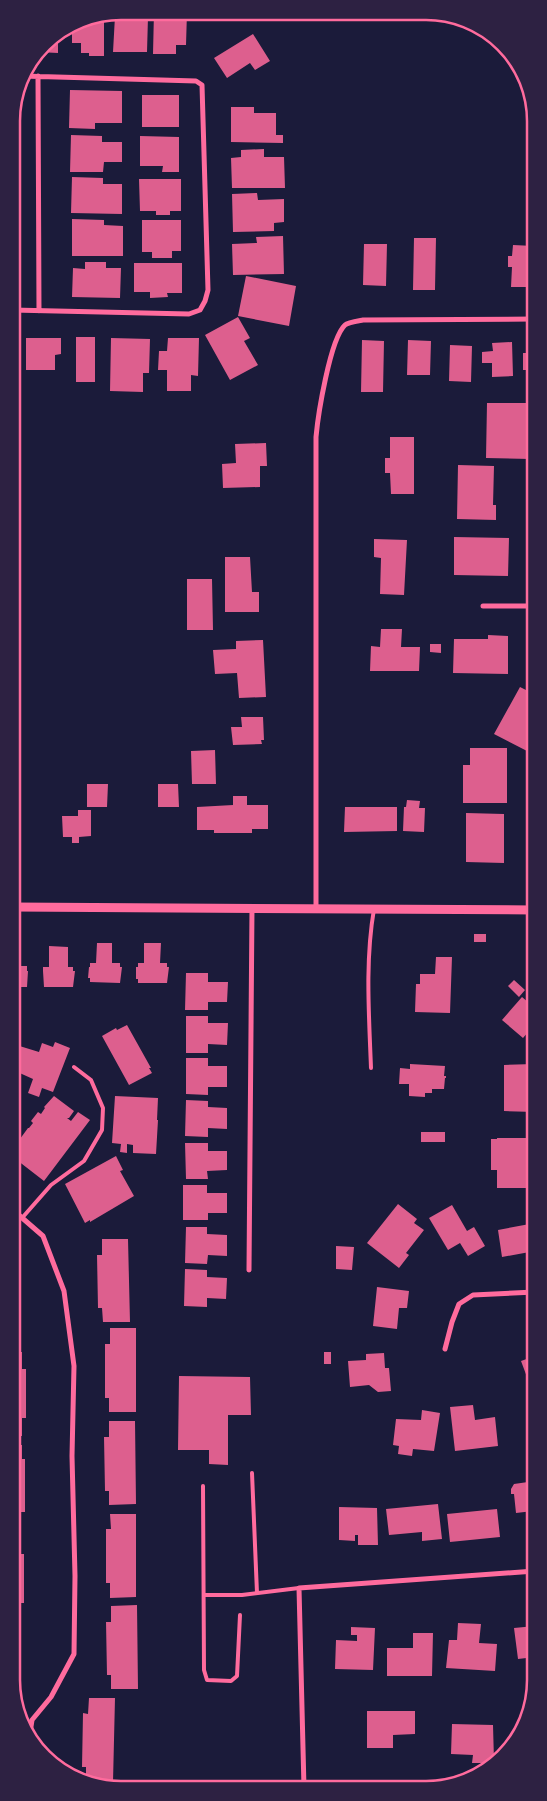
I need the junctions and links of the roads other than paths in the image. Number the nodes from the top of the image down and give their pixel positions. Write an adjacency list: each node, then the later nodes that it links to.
1 (31, 76): 2 (street)
2 (38, 76): 4 (street); 4 (street)
3 (20, 310): 4 (street)
4 (39, 311)
5 (527, 319): 10 (street)
6 (483, 606): 7 (street)
7 (527, 606)
8 (20, 907): 9 (street)
9 (252, 908): 10 (street); 16 (street)
10 (316, 909): 11 (street)
11 (374, 909): 12 (street); 14 (lane)
12 (527, 910)
13 (74, 1067): 15 (lane)
14 (371, 1068)
15 (22, 1218): 26 (street)
16 (249, 1270)
17 (527, 1293): 18 (street)
18 (446, 1349)
19 (252, 1473): 23 (lane)
20 (203, 1486): 24 (lane)
21 (527, 1572): 22 (street)
22 (299, 1588): 23 (lane); 27 (street)
23 (257, 1593): 24 (lane)
24 (204, 1595): 25 (lane)
25 (240, 1615)
26 (31, 1726)
27 (304, 1781)

